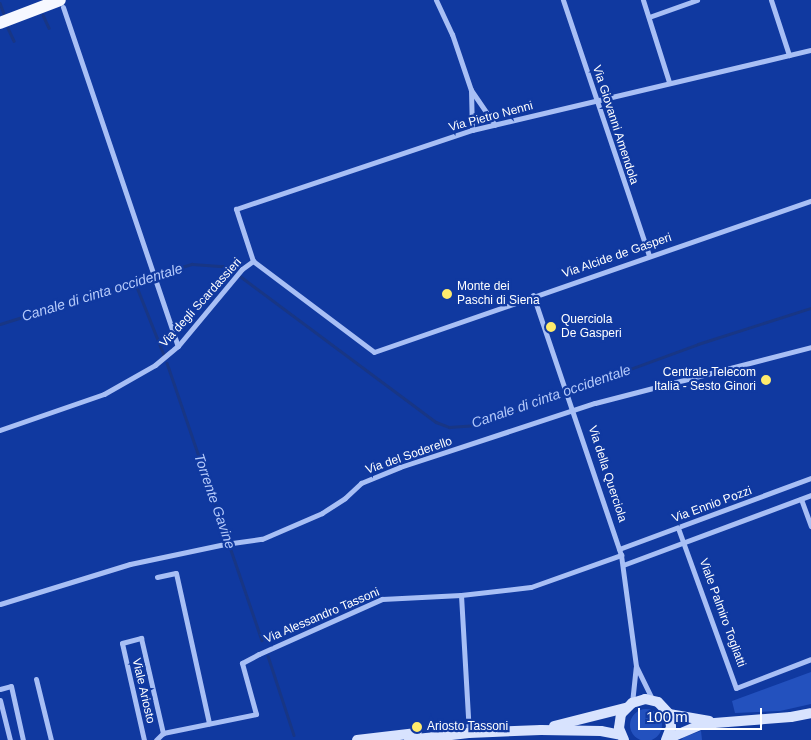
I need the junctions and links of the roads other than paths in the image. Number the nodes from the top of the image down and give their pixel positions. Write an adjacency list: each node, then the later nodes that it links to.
1 (436, 0): 12 (street)
2 (563, 0): 13 (street, Via Giovanni Amendola)
3 (643, 0): 7 (street)
4 (697, 0): 7 (street)
5 (772, 0): 10 (street)
6 (58, 4): 8 (main road); 20 (street)
7 (649, 17): 11 (street)
8 (0, 23)
9 (811, 50): 10 (street, Via Pietro Nenni)
10 (789, 55): 11 (street, Via Pietro Nenni)
11 (669, 82): 13 (street, Via Pietro Nenni)
12 (471, 90): 14 (street); 15 (street)
13 (596, 100): 14 (street, Via Pietro Nenni); 17 (street, Via Giovanni Amendola)
14 (495, 125): 15 (street, Via Pietro Nenni)
15 (472, 130): 18 (street, Via Pietro Nenni)
16 (811, 201): 17 (street, Via Alcide de Gasperi)
17 (649, 256): 19 (street, Via Alcide de Gasperi)
18 (254, 262): 19 (street, Via Alcide de Gasperi); 20 (street, Via degli Scardassieri)
19 (533, 295): 22 (street, Via della Querciola)
20 (178, 346): 23 (street, Via degli Scardassieri)
21 (811, 347): 22 (street, Via del Soderello)
22 (573, 412): 30 (street, Via della Querciola); 34 (street, Via del Soderello)
23 (0, 430)
24 (811, 478): 28 (street, Via Ennio Pozzi)
25 (811, 495): 26 (street, Via Ennio Pozzi)
26 (800, 499): 27 (street); 29 (street, Via Ennio Pozzi)
27 (811, 526)
28 (678, 528): 29 (street, Viale Palmiro Togliatti); 30 (street, Via Ennio Pozzi)
29 (683, 542): 31 (street, Via Ennio Pozzi); 35 (street, Viale Palmiro Togliatti)
30 (620, 552): 31 (street, Via della Querciola); 33 (street, Via Ennio Pozzi)
31 (623, 565): 36 (street, Via della Querciola)
32 (157, 577): 45 (street)
33 (461, 595): 45 (street, Via Alessandro Tassoni); 48 (street)
34 (0, 604)
35 (811, 659)
36 (636, 666): 40 (street, Via della Querciola); 41 (street, Via della Querciola)
37 (36, 679): 53 (street)
38 (0, 689): 52 (street)
39 (0, 700): 51 (street)
40 (652, 700): 41 (street); 43 (street, Via della Querciola)
41 (628, 706): 46 (street); 50 (street, Via della Querciola)
42 (811, 713): 44 (street)
43 (669, 714): 44 (street); 58 (street)
44 (720, 722): 58 (street)
45 (209, 723): 47 (street, Via Alessandro Tassoni)
46 (541, 730): 48 (street); 50 (street)
47 (163, 733): 54 (street, Viale Ariosto); 55 (street)
48 (469, 733): 49 (street)
49 (453, 734): 56 (street); 57 (street)
50 (623, 738)
51 (10, 740)
52 (23, 740)
53 (51, 740)
54 (144, 740)
55 (156, 740)
56 (357, 740)
57 (408, 740)
58 (667, 740)

